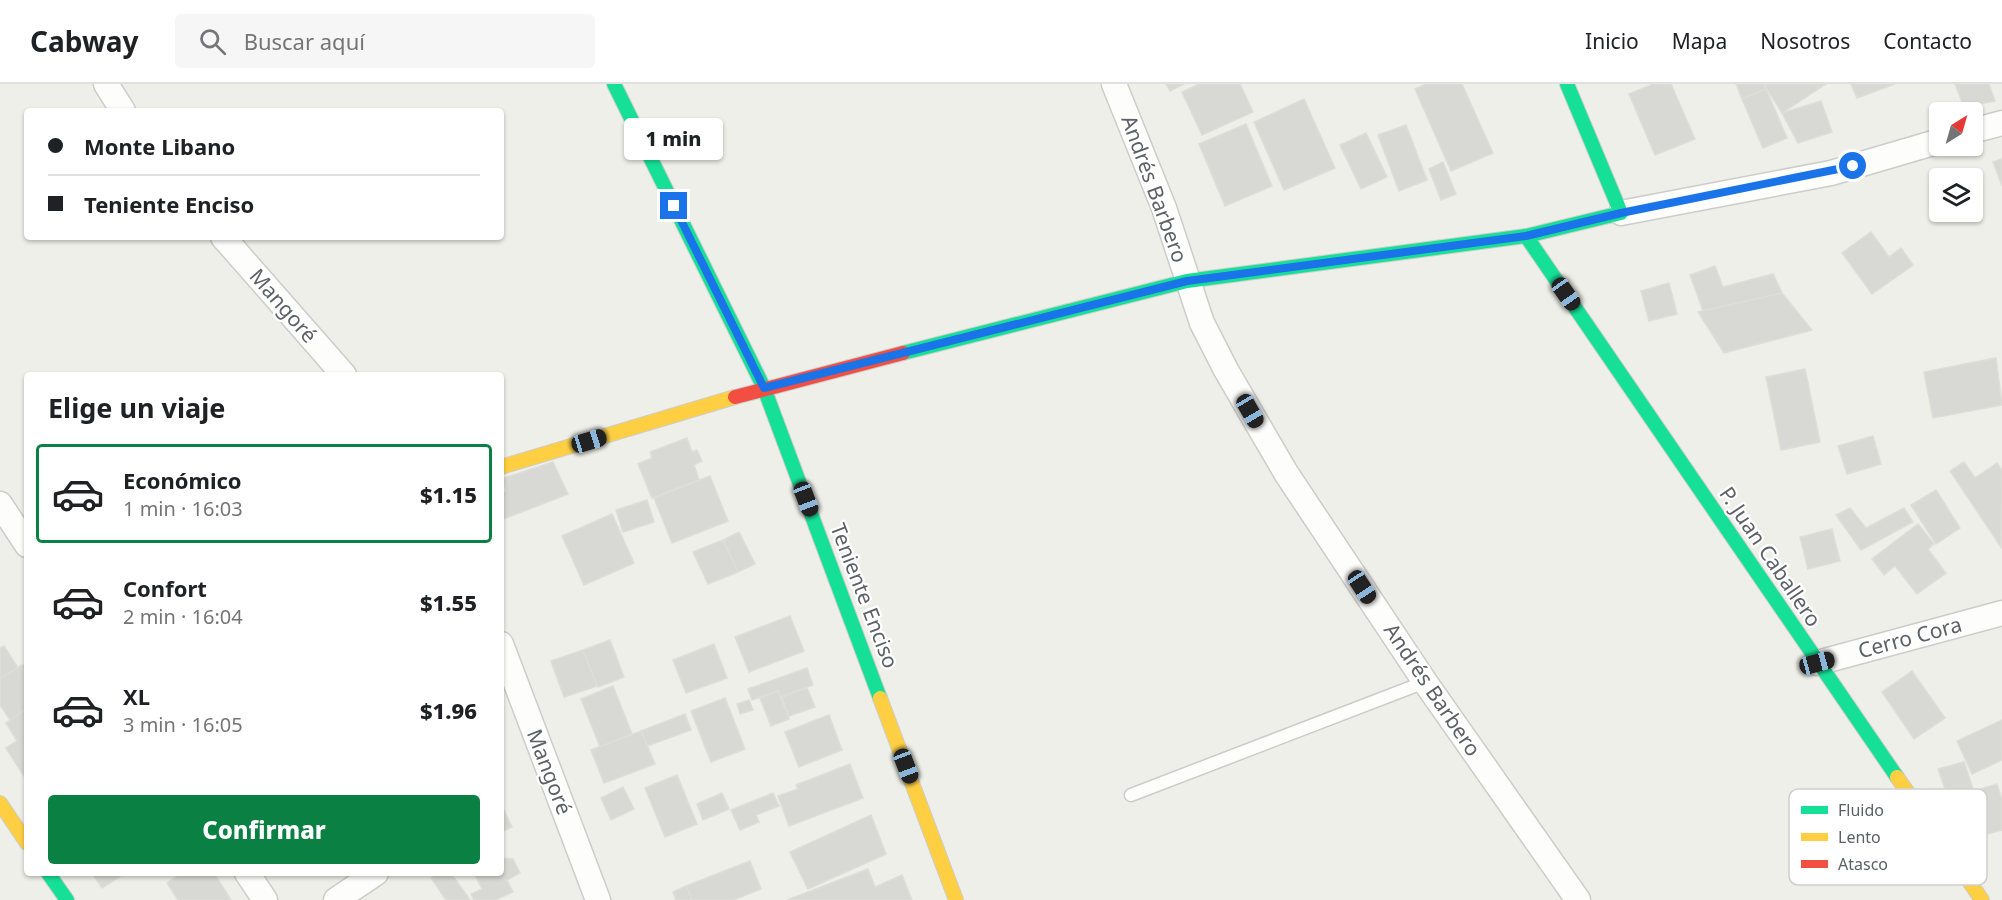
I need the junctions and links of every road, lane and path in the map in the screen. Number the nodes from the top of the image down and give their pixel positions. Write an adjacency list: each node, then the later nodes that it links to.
1 (106, 84): 5 (street)
2 (614, 84): 14 (street, Teniente Enciso)
3 (1114, 84): 12 (street, Andrés Barbero)
4 (1567, 84): 9 (street)
5 (121, 108)
6 (2002, 123): 7 (street)
7 (1983, 128)
8 (1929, 144): 9 (street)
9 (1621, 213): 10 (street)
10 (1526, 236): 12 (street); 20 (street, P. Juan Caballero)
11 (226, 240): 13 (street, Mangoré)
12 (1187, 281): 14 (street); 21 (street, Andrés Barbero)
13 (341, 372)
14 (764, 388): 15 (street); 34 (street, Teniente Enciso)
15 (504, 466)
16 (0, 504): 17 (street)
17 (24, 540)
18 (2002, 613): 20 (street, Cerro Cora)
19 (504, 652): 33 (street, Mangoré)
20 (1817, 663): 22 (street, P. Juan Caballero)
21 (1425, 682): 23 (lane); 35 (street, Andrés Barbero)
22 (1905, 789)
23 (1131, 795)
24 (0, 803): 25 (street)
25 (24, 839)
26 (50, 876): 30 (street)
27 (249, 876): 31 (street)
28 (372, 876): 32 (street)
29 (1972, 885): 36 (street, P. Juan Caballero)
30 (67, 900)
31 (265, 900)
32 (336, 900)
33 (598, 900)
34 (956, 900)
35 (1578, 900)
36 (1982, 900)

